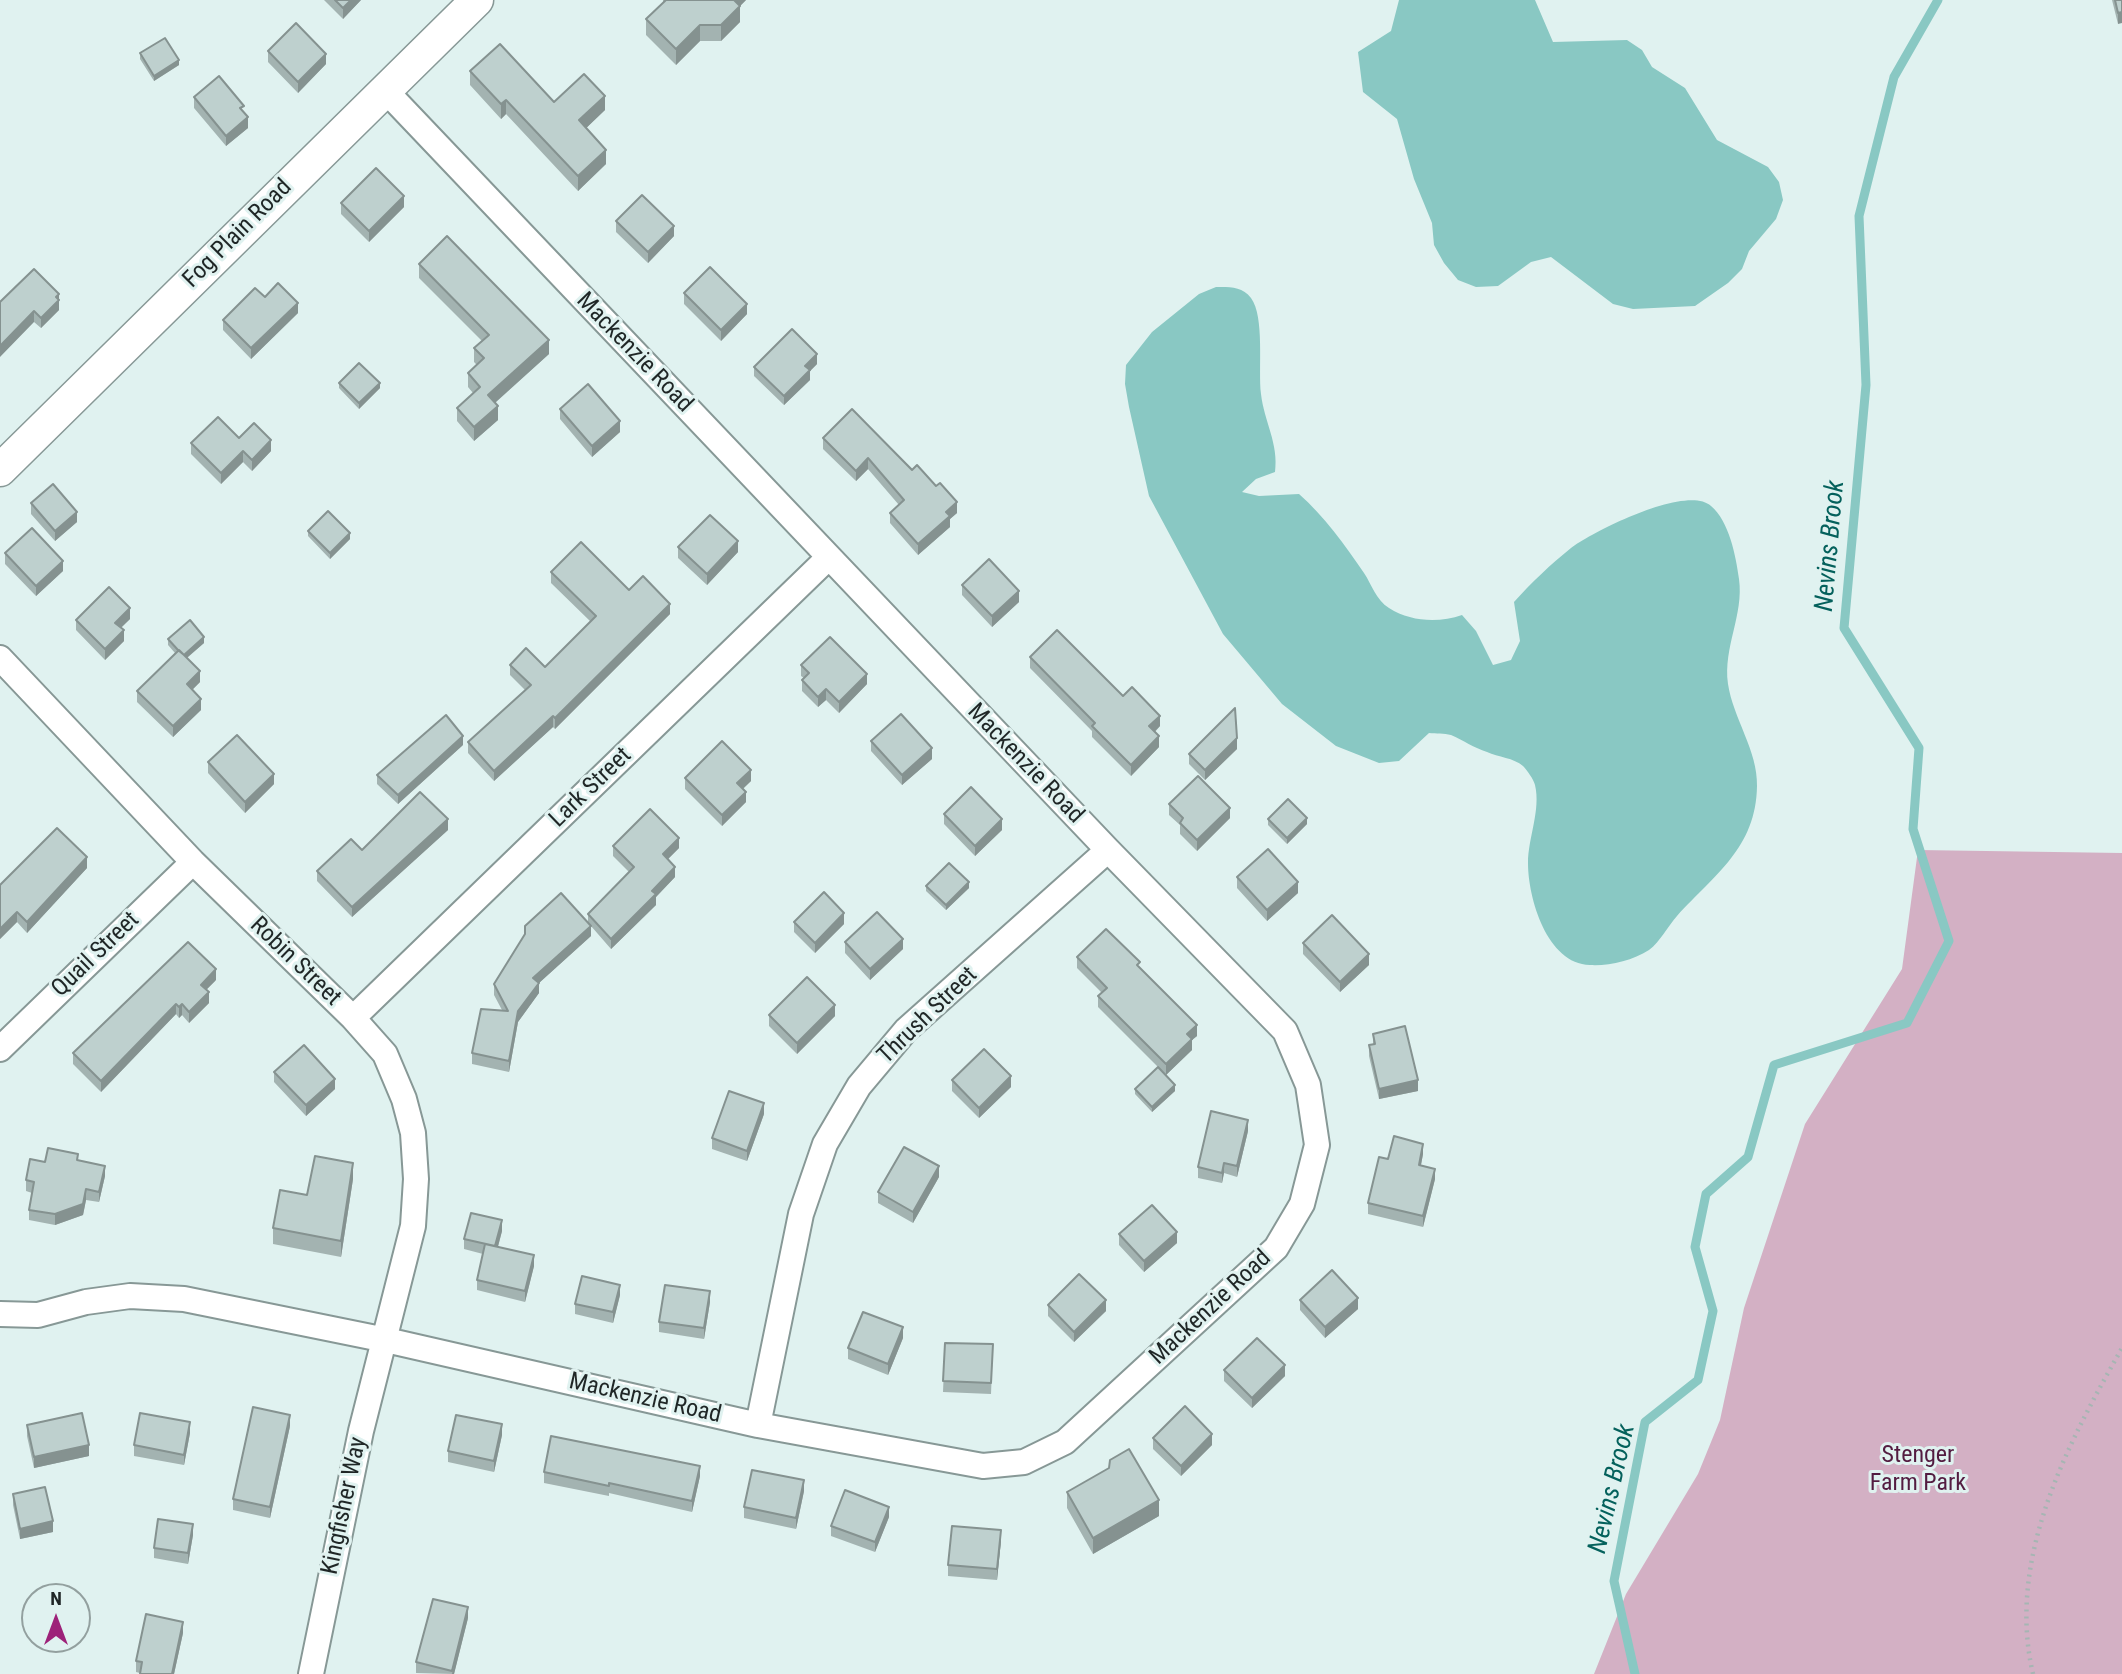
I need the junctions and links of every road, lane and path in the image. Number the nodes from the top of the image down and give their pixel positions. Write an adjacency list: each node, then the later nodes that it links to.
1 (477, 0): 2 (street, Fog Plain Road)
2 (384, 89): 3 (street, Fog Plain Road); 4 (street, Mackenzie Road)
3 (0, 470)
4 (828, 558): 6 (street, Mackenzie Road); 8 (street, Lark Street)
5 (0, 658): 7 (street, Robin Street)
6 (1108, 850): 13 (street, Thrush Street); 13 (street, Mackenzie Road)
7 (193, 862): 8 (street, Robin Street); 9 (street, Quail Street)
8 (353, 1018): 11 (street, Robin Street)
9 (0, 1049)
10 (0, 1314): 11 (street, Mackenzie Road)
11 (386, 1340): 13 (street, Mackenzie Road); 14 (street, Kingfisher Way)
12 (2122, 1348): 15 (path)
13 (758, 1425)
14 (311, 1674)
15 (2033, 1674)

